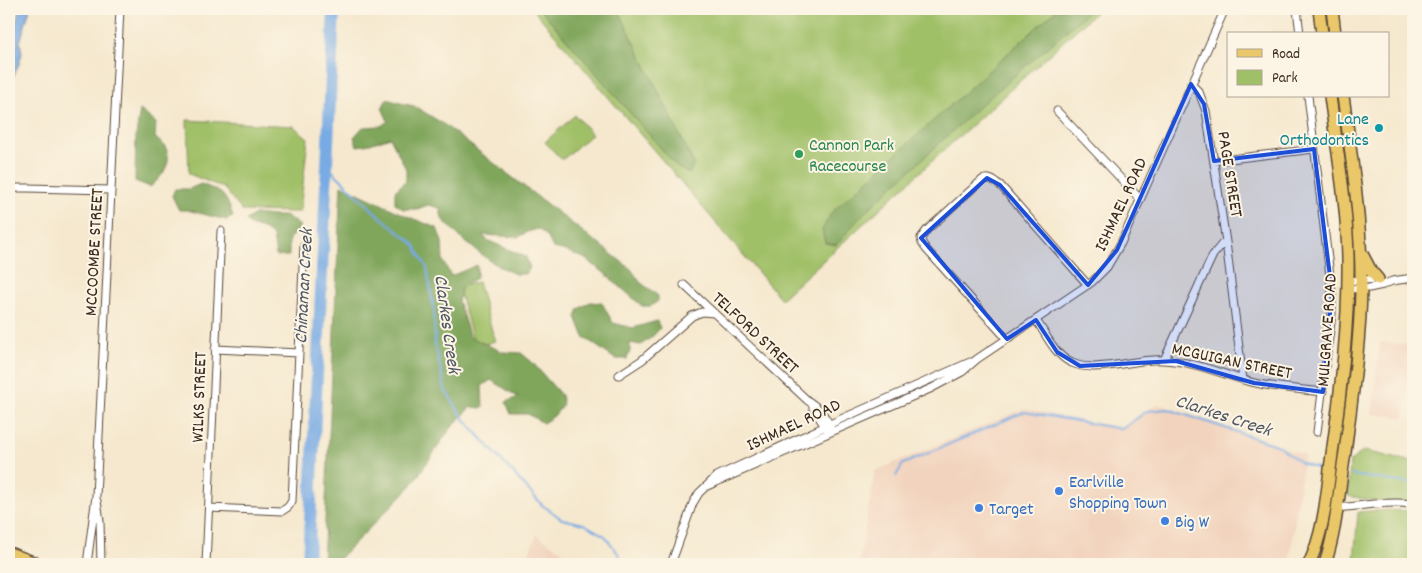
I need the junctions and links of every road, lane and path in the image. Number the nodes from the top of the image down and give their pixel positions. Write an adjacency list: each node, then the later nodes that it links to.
1 (120, 9): 16 (street, MCCOOMBE STREET)
2 (1225, 9): 9 (street, ISHMAEL ROAD)
3 (1297, 9): 6 (street)
4 (1318, 9): 7 (main road)
5 (1332, 9): 8 (main road)
6 (1300, 32)
7 (1322, 32)
8 (1335, 32)
9 (1191, 84): 15 (street, PAGE STREET); 18 (street, ISHMAEL ROAD)
10 (1308, 98): 14 (street, MULGRAVE ROAD)
11 (1330, 98): 29 (main road, MULGRAVE ROAD)
12 (1343, 98): 22 (main road, MULGRAVE ROAD)
13 (1057, 111): 18 (street)
14 (1314, 149): 15 (street); 39 (street, MULGRAVE ROAD)
15 (1214, 161): 20 (street, PAGE STREET)
16 (110, 190): 17 (street); 45 (street, MCCOOMBE STREET)
17 (9, 191)
18 (1140, 199): 28 (street, ISHMAEL ROAD)
19 (221, 231): 33 (street, WILKS STREET)
20 (1226, 242): 36 (street, PAGE STREET); 38 (street, PAGE STREET)
21 (304, 246): 34 (street)
22 (1360, 251): 24 (main road); 26 (main road, MULGRAVE ROAD)
23 (1413, 278): 25 (street)
24 (1378, 280): 25 (street); 26 (street)
25 (1392, 281): 26 (street)
26 (1361, 284): 29 (street); 48 (main road, MULGRAVE ROAD)
27 (684, 285): 30 (street, TELFORD STREET)
28 (1088, 285): 31 (street, ISHMAEL ROAD); 32 (street)
29 (1348, 285): 55 (main road, MULGRAVE ROAD)
30 (714, 313): 37 (street); 43 (street, TELFORD STREET)
31 (1036, 320): 32 (street, ISHMAEL ROAD); 36 (street, MCGUIGAN STREET)
32 (1007, 339): 35 (street, ISHMAEL ROAD)
33 (215, 349): 34 (street); 47 (street, WILKS STREET)
34 (299, 353): 47 (street)
35 (977, 359): 40 (street, ISHMAEL ROAD); 41 (street, ISHMAEL ROAD)
36 (1164, 360): 38 (street, MCGUIGAN STREET)
37 (619, 375)
38 (1243, 380): 39 (street, MCGUIGAN STREET)
39 (1323, 392): 44 (street, MULGRAVE ROAD)
40 (875, 404): 41 (street); 42 (street); 43 (street, ISHMAEL ROAD)
41 (882, 410): 42 (street, ISHMAEL ROAD)
42 (874, 413): 43 (street, ISHMAEL ROAD)
43 (828, 428): 54 (street, ISHMAEL ROAD)
44 (1317, 432)
45 (96, 496): 51 (street, MCCOOMBE STREET); 52 (street, MCCOOMBE STREET)
46 (1413, 504): 48 (street)
47 (209, 508): 53 (street, WILKS STREET)
48 (1337, 508): 56 (main road, MULGRAVE ROAD)
49 (9, 553): 50 (main road)
50 (38, 564)
51 (87, 564)
52 (101, 564)
53 (206, 564)
54 (671, 564)
55 (1309, 564)
56 (1325, 564)

